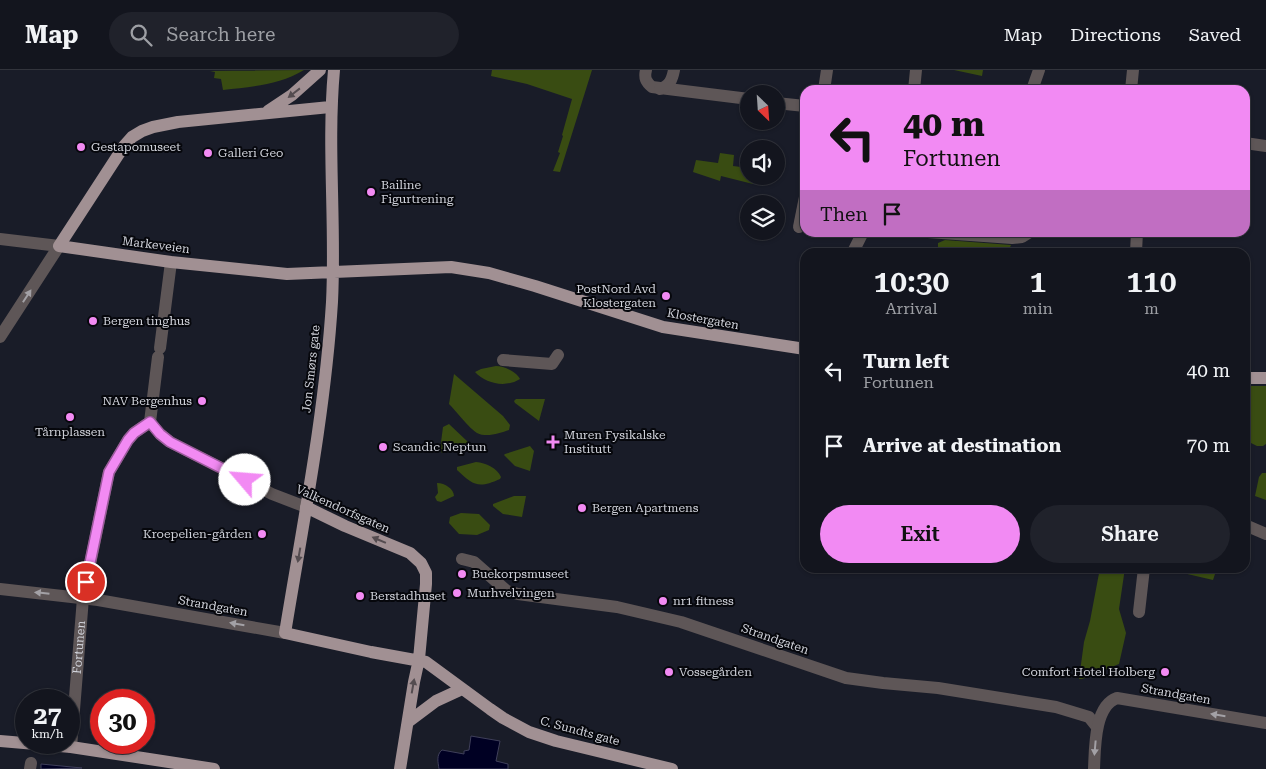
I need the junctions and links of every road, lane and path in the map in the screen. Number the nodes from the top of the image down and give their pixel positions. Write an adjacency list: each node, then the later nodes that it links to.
1 (320, 70): 18 (main road, one-way to 18)
2 (334, 70): 17 (main road, Jon Smørs gate)
3 (646, 70): 13 (street)
4 (674, 70): 13 (street)
5 (827, 70): 9 (street)
6 (916, 70): 10 (street)
7 (1039, 70): 11 (street)
8 (1133, 70): 12 (street)
9 (825, 85)
10 (914, 85)
11 (1034, 85)
12 (1132, 85)
13 (656, 88): 14 (street)
14 (740, 99)
15 (785, 104): 16 (street)
16 (800, 105)
17 (330, 106): 18 (main road); 36 (main road, Jon Smørs gate)
18 (266, 113): 26 (main road)
19 (1250, 143): 20 (street)
20 (1266, 146)
21 (800, 222): 22 (street)
22 (799, 227)
23 (998, 237): 24 (street)
24 (1022, 237)
25 (0, 239): 26 (street, Markeveien)
26 (59, 246): 27 (main road, Markeveien); 29 (street, one-way to 26)
27 (171, 262): 28 (main road, Markeveien); 35 (street)
28 (598, 305): 30 (main road, Klostergaten)
29 (0, 337)
30 (800, 348)
31 (558, 355): 32 (street)
32 (503, 360)
33 (1250, 378): 34 (main road)
34 (1266, 378)
35 (150, 422): 36 (street, Valkendorfsgaten); 42 (street, Fortunen)
36 (306, 507): 44 (main road, Jon Smørs gate, one-way to 44); 45 (main road, Valkendorfsgaten, one-way to 36)
37 (1250, 527): 38 (street)
38 (1266, 534)
39 (462, 560): 49 (street, Strandgaten)
40 (1143, 573): 43 (street)
41 (0, 589): 42 (street, Strandgaten, one-way to 41)
42 (83, 598): 44 (street, Strandgaten, one-way to 42); 46 (street, Fortunen)
43 (1139, 612)
44 (286, 633): 45 (main road, Strandgaten)
45 (419, 659): 47 (main road, C. Sundts gate); 48 (main road, one-way to 45)
46 (76, 689)
47 (462, 689): 48 (main road); 56 (main road, C. Sundts gate)
48 (408, 722): 55 (main road)
49 (1093, 722): 50 (street, Strandgaten, one-way to 49); 57 (street, one-way to 57)
50 (1266, 723)
51 (0, 741): 52 (main road)
52 (15, 742)
53 (80, 748): 54 (main road)
54 (214, 769)
55 (400, 769)
56 (672, 769)
57 (1094, 769)

